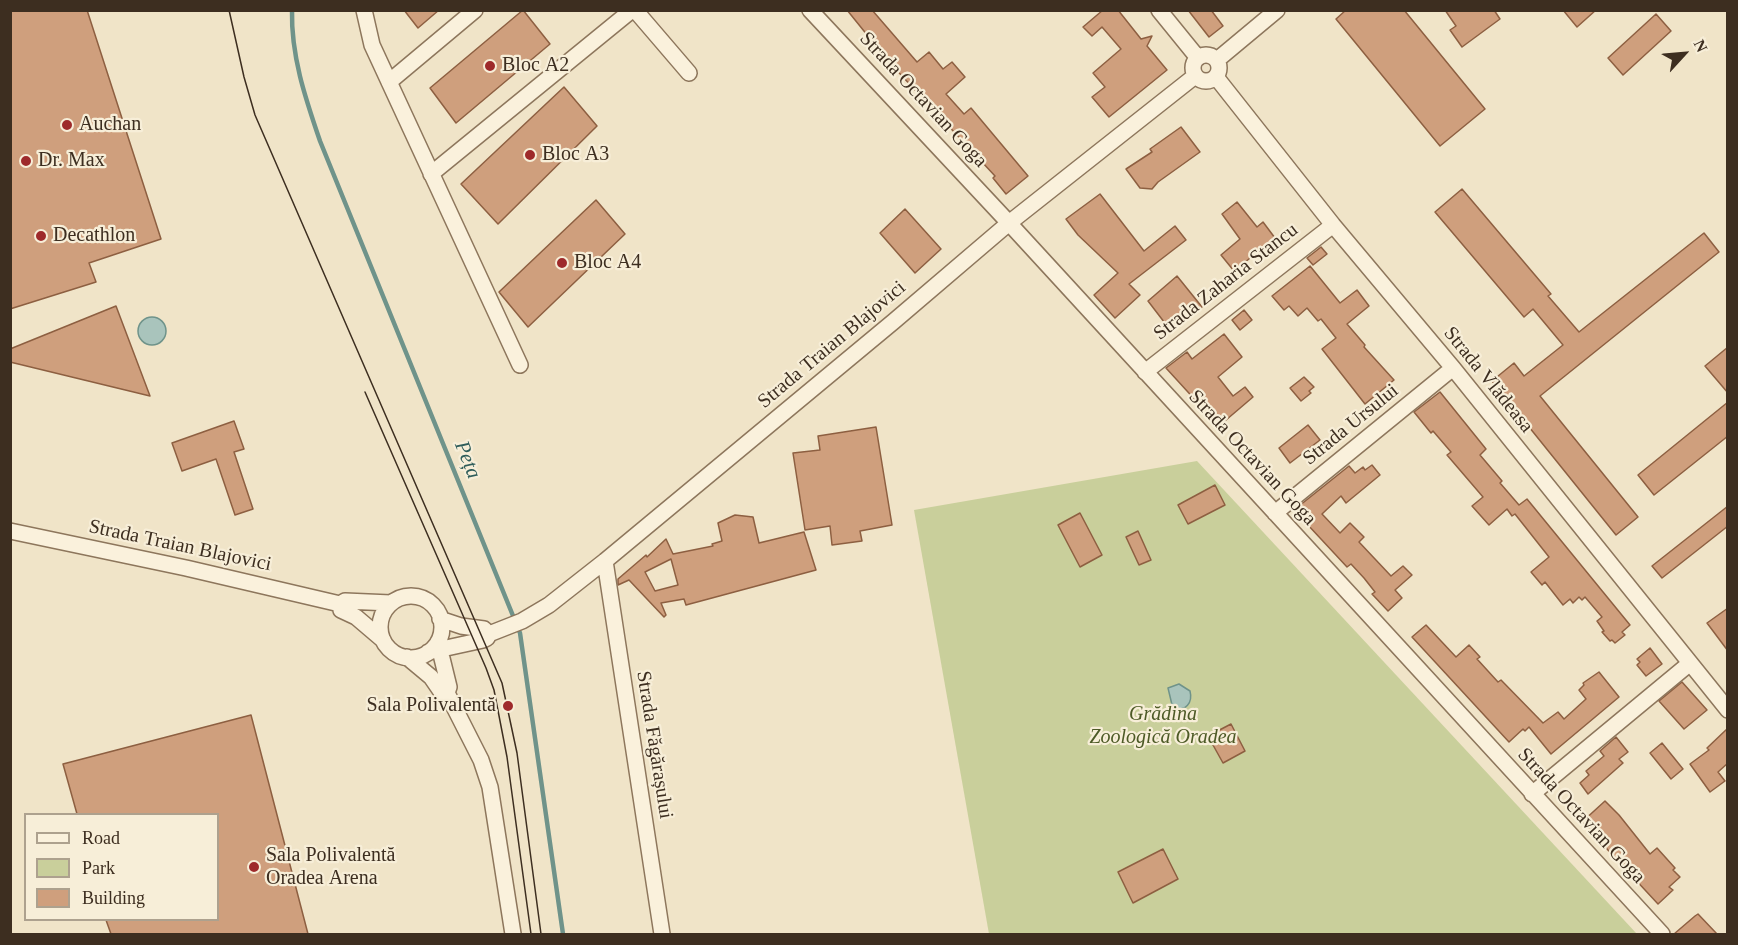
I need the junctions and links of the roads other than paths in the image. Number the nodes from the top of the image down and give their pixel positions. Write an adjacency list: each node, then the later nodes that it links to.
1 (364, 10): 12 (street)
2 (475, 10): 12 (street)
3 (633, 10): 9 (street); 13 (street)
4 (810, 10): 14 (street, Strada Octavian Goga)
5 (1159, 10): 7 (street)
6 (1277, 10): 8 (street)
7 (1198, 58): 8 (street); 10 (street)
8 (1217, 60): 11 (street)
9 (689, 73)
10 (1195, 76): 11 (street); 14 (street, Strada Traian Blajovici)
11 (1216, 77): 15 (street, Strada Vlădeasa)
12 (389, 82): 13 (street)
13 (431, 174): 16 (street)
14 (1009, 223): 18 (street, Strada Octavian Goga); 21 (street, Strada Traian Blajovici)
15 (1333, 225): 17 (street, Strada Vlădeasa); 18 (street, Strada Zaharia Stancu)
16 (520, 365)
17 (1453, 368): 19 (street, Strada Ursului); 29 (street, Strada Vlădeasa)
18 (1145, 372): 19 (street, Strada Octavian Goga)
19 (1275, 513): 32 (street, Strada Octavian Goga)
20 (10, 531): 23 (street, Strada Traian Blajovici)
21 (605, 561): 25 (street, Strada Traian Blajovici); 34 (street, Strada Făgărașului)
22 (391, 603): 23 (street, Strada Traian Blajovici); 24 (street); 26 (street)
23 (340, 604): 26 (street, Strada Traian Blajovici)
24 (440, 619): 25 (street); 27 (street)
25 (491, 633): 27 (street, Strada Traian Blajovici)
26 (383, 640): 28 (street)
27 (435, 648): 28 (street); 30 (street)
28 (407, 657): 30 (street)
29 (1689, 664): 31 (street, Strada Vlădeasa); 32 (street)
30 (447, 693): 33 (street)
31 (1728, 710)
32 (1532, 794): 35 (street, Strada Octavian Goga)
33 (513, 934)
34 (662, 934)
35 (1662, 934)

